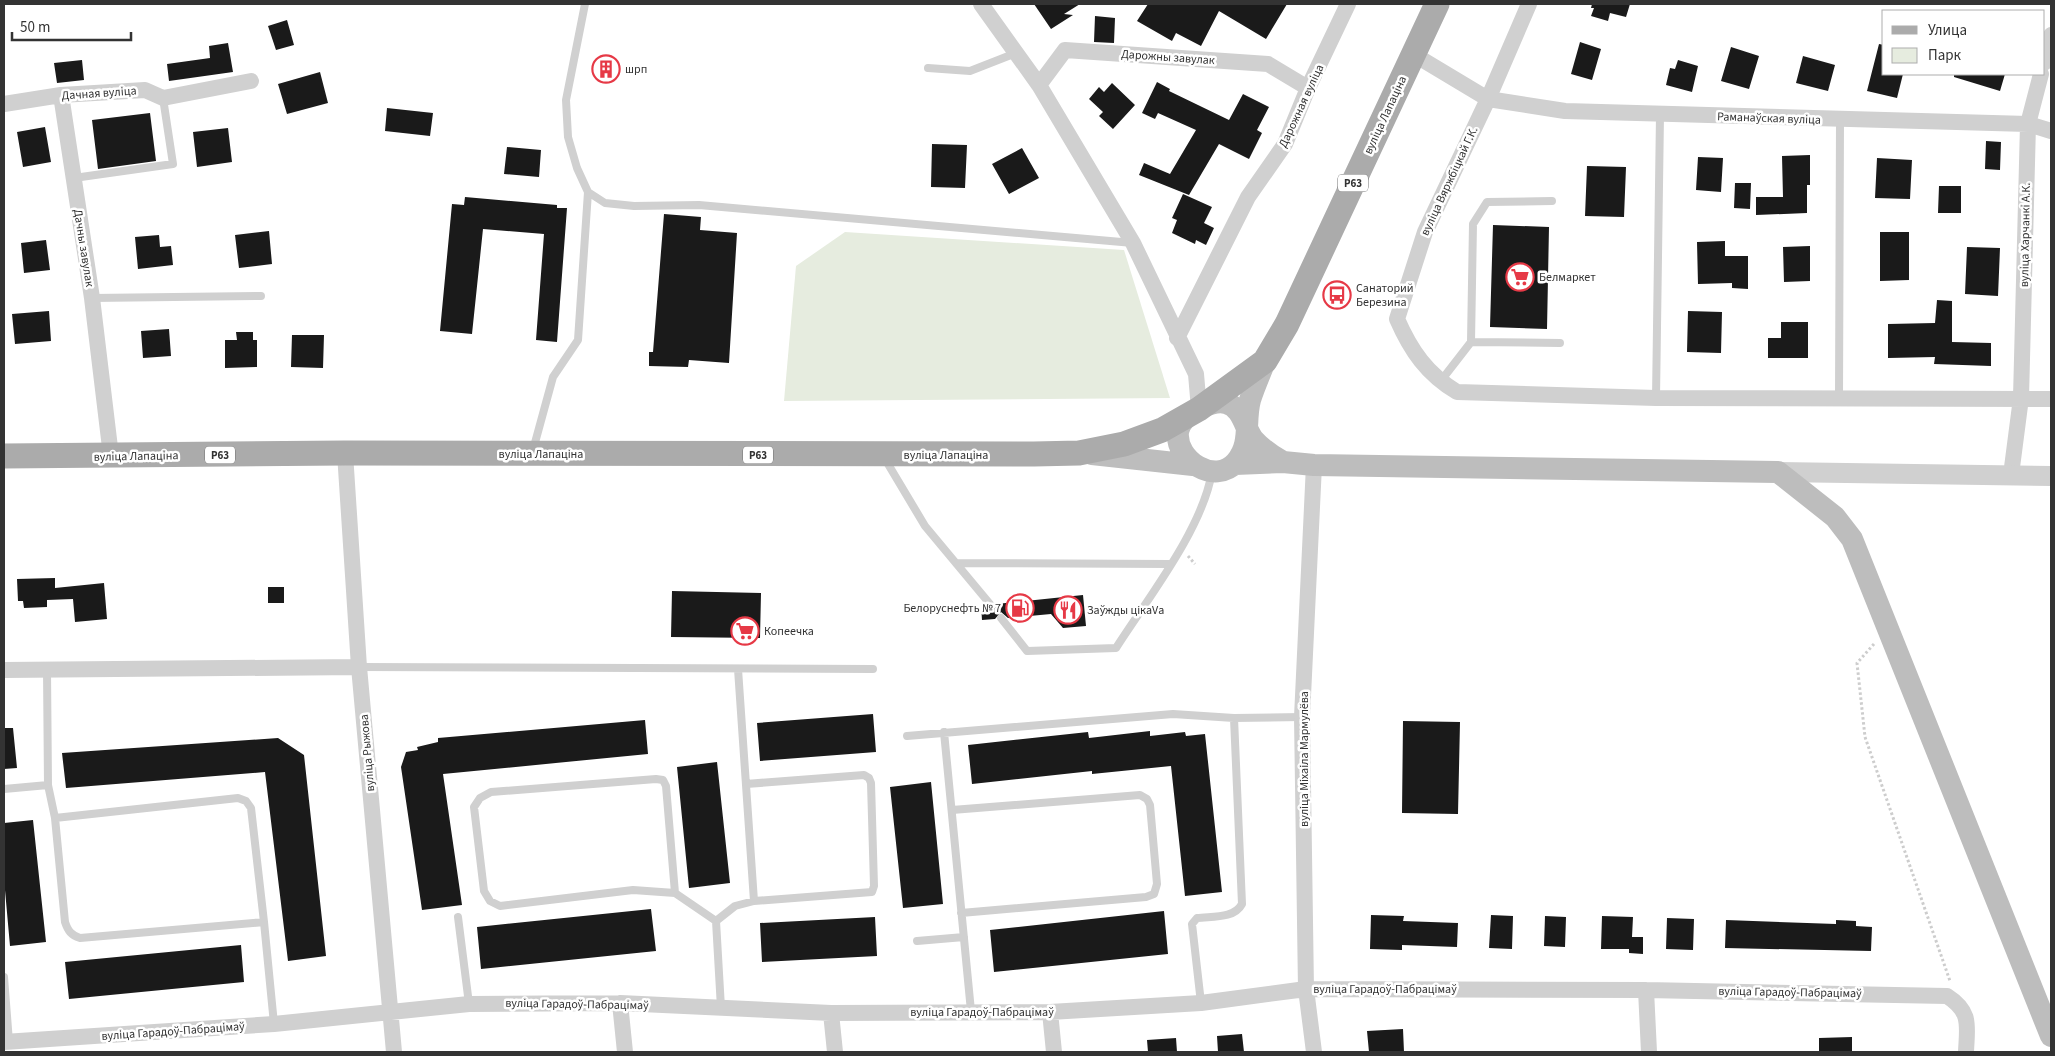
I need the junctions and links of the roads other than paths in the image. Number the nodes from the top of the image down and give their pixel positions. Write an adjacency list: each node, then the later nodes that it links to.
1 (585, 4): 24 (lane)
2 (981, 4): 7 (street)
3 (1348, 4): 14 (street, Дарожная вуліца)
4 (1437, 4): 8 (main road, вуліца Лапаціна / Р63)
5 (1529, 4): 17 (street, вуліца Вяржбіцкай Г.К.)
6 (2051, 35): 9 (street)
7 (1016, 53): 10 (lane); 13 (street)
8 (1413, 54): 17 (street); 32 (main road, вуліца Лапаціна / Р63)
9 (2045, 60)
10 (928, 68)
11 (2041, 75): 21 (street, вуліца Харчанкі А.К.)
12 (251, 81): 16 (street, Дачная вуліца)
13 (1039, 85): 14 (street, Дарожны завулак); 26 (street)
14 (1308, 88): 29 (street, Дарожная вуліца)
15 (61, 95): 16 (street, Дачная вуліца); 18 (street, Дачная вуліца); 23 (street, Дачны завулак)
16 (163, 98): 23 (lane)
17 (1488, 99): 19 (street, Раманаўская вуліца); 33 (street, вуліца Вяржбіцкай Г.К.)
18 (4, 104)
19 (1660, 115): 20 (street, Раманаўская вуліца); 34 (lane)
20 (1840, 120): 21 (street, Раманаўская вуліца); 37 (lane)
21 (2028, 124): 22 (street, Раманаўская вуліца); 35 (street, вуліца Харчанкі А.К.)
22 (2051, 131)
23 (74, 178): 28 (street, Дачны завулак)
24 (588, 192): 26 (lane); 42 (lane)
25 (1552, 201): 30 (lane)
26 (1133, 243): 29 (street)
27 (261, 296): 28 (lane)
28 (92, 298): 45 (street, Дачны завулак)
29 (1177, 338): 38 (street)
30 (1471, 342): 31 (lane); 33 (lane)
31 (1560, 342)
32 (1265, 361): 38 (main road, вуліца Лапаціна / Р63); 39 (main road, вуліца Лапаціна / Р63)
33 (1440, 382): 34 (street)
34 (1656, 398): 37 (street)
35 (2021, 398): 36 (street); 37 (street); 51 (street, вуліца Харчанкі А.К.)
36 (2051, 399)
37 (1839, 400)
38 (1198, 409): 39 (main road, вуліца Лапаціна / Р63); 41 (main road, вуліца Лапаціна / Р63); 49 (main road, вуліца Лапаціна / Р63)
39 (1247, 428): 46 (main road); 47 (main road, вуліца Лапаціна / Р63)
40 (345, 453): 42 (main road, вуліца Лапаціна / Р63); 45 (main road, вуліца Лапаціна / Р63); 57 (street, вуліца Рыжова)
41 (1079, 453): 43 (main road, вуліца Лапаціна / Р63); 49 (main road, вуліца Лапаціна / Р63)
42 (532, 454): 43 (main road, вуліца Лапаціна / Р63)
43 (883, 455): 53 (lane)
44 (4, 456): 45 (main road, вуліца Лапаціна / Р63)
45 (111, 456)
46 (1283, 462): 47 (main road); 48 (main road)
47 (1235, 464): 49 (main road, вуліца Лапаціна / Р63)
48 (1314, 465): 50 (main road); 62 (street, вуліца Міхаіла Мармулёва)
49 (1203, 467): 54 (lane)
50 (1778, 472): 51 (street); 91 (main road)
51 (2012, 476): 52 (street)
52 (2051, 476)
53 (956, 563): 54 (lane); 55 (lane)
54 (1170, 564): 56 (lane)
55 (990, 604)
56 (1000, 618)
57 (359, 667): 58 (lane); 61 (street); 87 (street, вуліца Рыжова)
58 (738, 669): 59 (lane); 66 (lane)
59 (873, 669)
60 (4, 670): 61 (street)
61 (47, 670): 67 (lane)
62 (1302, 717): 63 (lane); 80 (street, вуліца Міхаіла Мармулёва)
63 (1234, 718): 64 (lane); 82 (lane)
64 (944, 732): 65 (lane); 69 (lane)
65 (908, 736)
66 (746, 784): 72 (lane); 72 (lane)
67 (48, 785): 68 (lane); 70 (lane)
68 (4, 789)
69 (952, 810): 73 (lane); 73 (lane)
70 (55, 818): 76 (lane); 76 (lane)
71 (675, 893): 71 (lane); 75 (lane)
72 (754, 901): 75 (lane)
73 (962, 912): 77 (lane)
74 (458, 917): 83 (lane)
75 (716, 921): 85 (lane)
76 (264, 922): 90 (lane)
77 (964, 937): 78 (lane); 86 (lane)
78 (916, 941)
79 (4, 977): 92 (lane)
80 (1306, 989): 81 (street, вуліца Гарадоў-Пабрацімаў); 82 (street, вуліца Гарадоў-Пабрацімаў); 97 (street, вуліца Міхаіла Мармулёва)
81 (1646, 990): 98 (street); 99 (street, вуліца Гарадоў-Пабрацімаў)
82 (1201, 1003): 88 (street, вуліца Гарадоў-Пабрацімаў)
83 (469, 1004): 84 (street, вуліца Гарадоў-Пабрацімаў); 87 (street, вуліца Гарадоў-Пабрацімаў)
84 (620, 1004): 85 (street, вуліца Гарадоў-Пабрацімаў); 94 (street)
85 (721, 1008): 89 (street, вуліца Гарадоў-Пабрацімаў)
86 (971, 1011): 88 (street, вуліца Гарадоў-Пабрацімаў); 89 (street, вуліца Гарадоў-Пабрацімаў)
87 (390, 1012): 90 (street, вуліца Гарадоў-Пабрацімаў); 93 (street, вуліца Рыжова)
88 (1050, 1012): 96 (street)
89 (831, 1014): 95 (street)
90 (274, 1024): 92 (street, вуліца Гарадоў-Пабрацімаў)
91 (2051, 1036)
92 (6, 1042)
93 (394, 1052)
94 (625, 1052)
95 (835, 1052)
96 (1054, 1052)
97 (1314, 1052)
98 (1649, 1052)
99 (1966, 1052)

